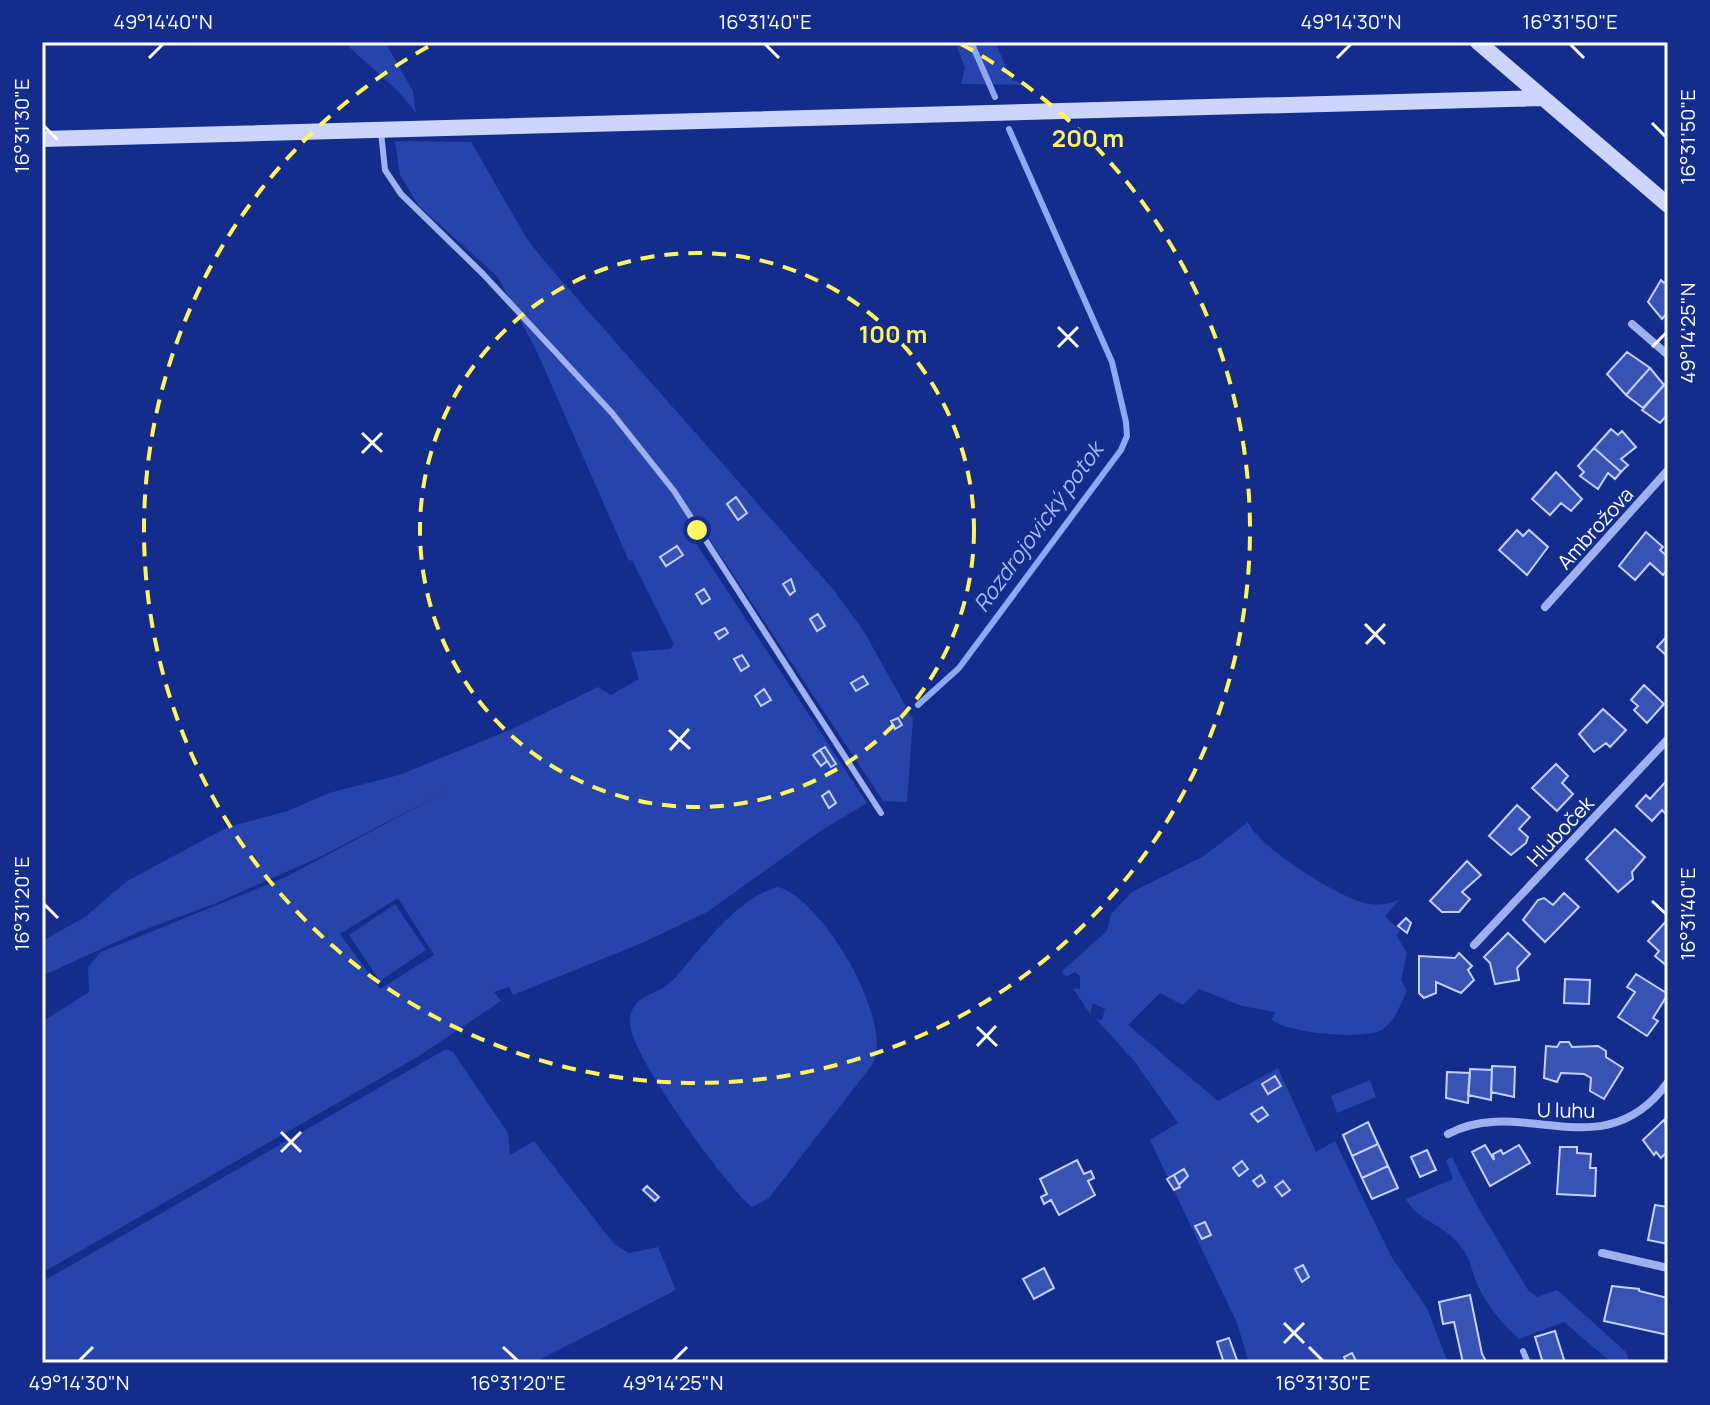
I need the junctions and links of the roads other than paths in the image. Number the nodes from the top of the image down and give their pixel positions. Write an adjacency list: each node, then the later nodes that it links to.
1 (1478, 42): 2 (street)
2 (1541, 98): 3 (street); 5 (street)
3 (381, 129): 4 (street); 11 (lane)
4 (42, 139)
5 (1668, 205)
6 (1632, 324): 7 (street)
7 (1668, 355)
8 (1668, 470): 9 (street, Ambrožova)
9 (1545, 607)
10 (1668, 739): 12 (street, Hluboček)
11 (881, 813)
12 (1474, 945)
13 (1668, 1082): 14 (street, U luhu)
14 (1448, 1134)
15 (1602, 1253): 16 (street)
16 (1668, 1268)
17 (1523, 1351): 18 (lane)
18 (1528, 1363)

